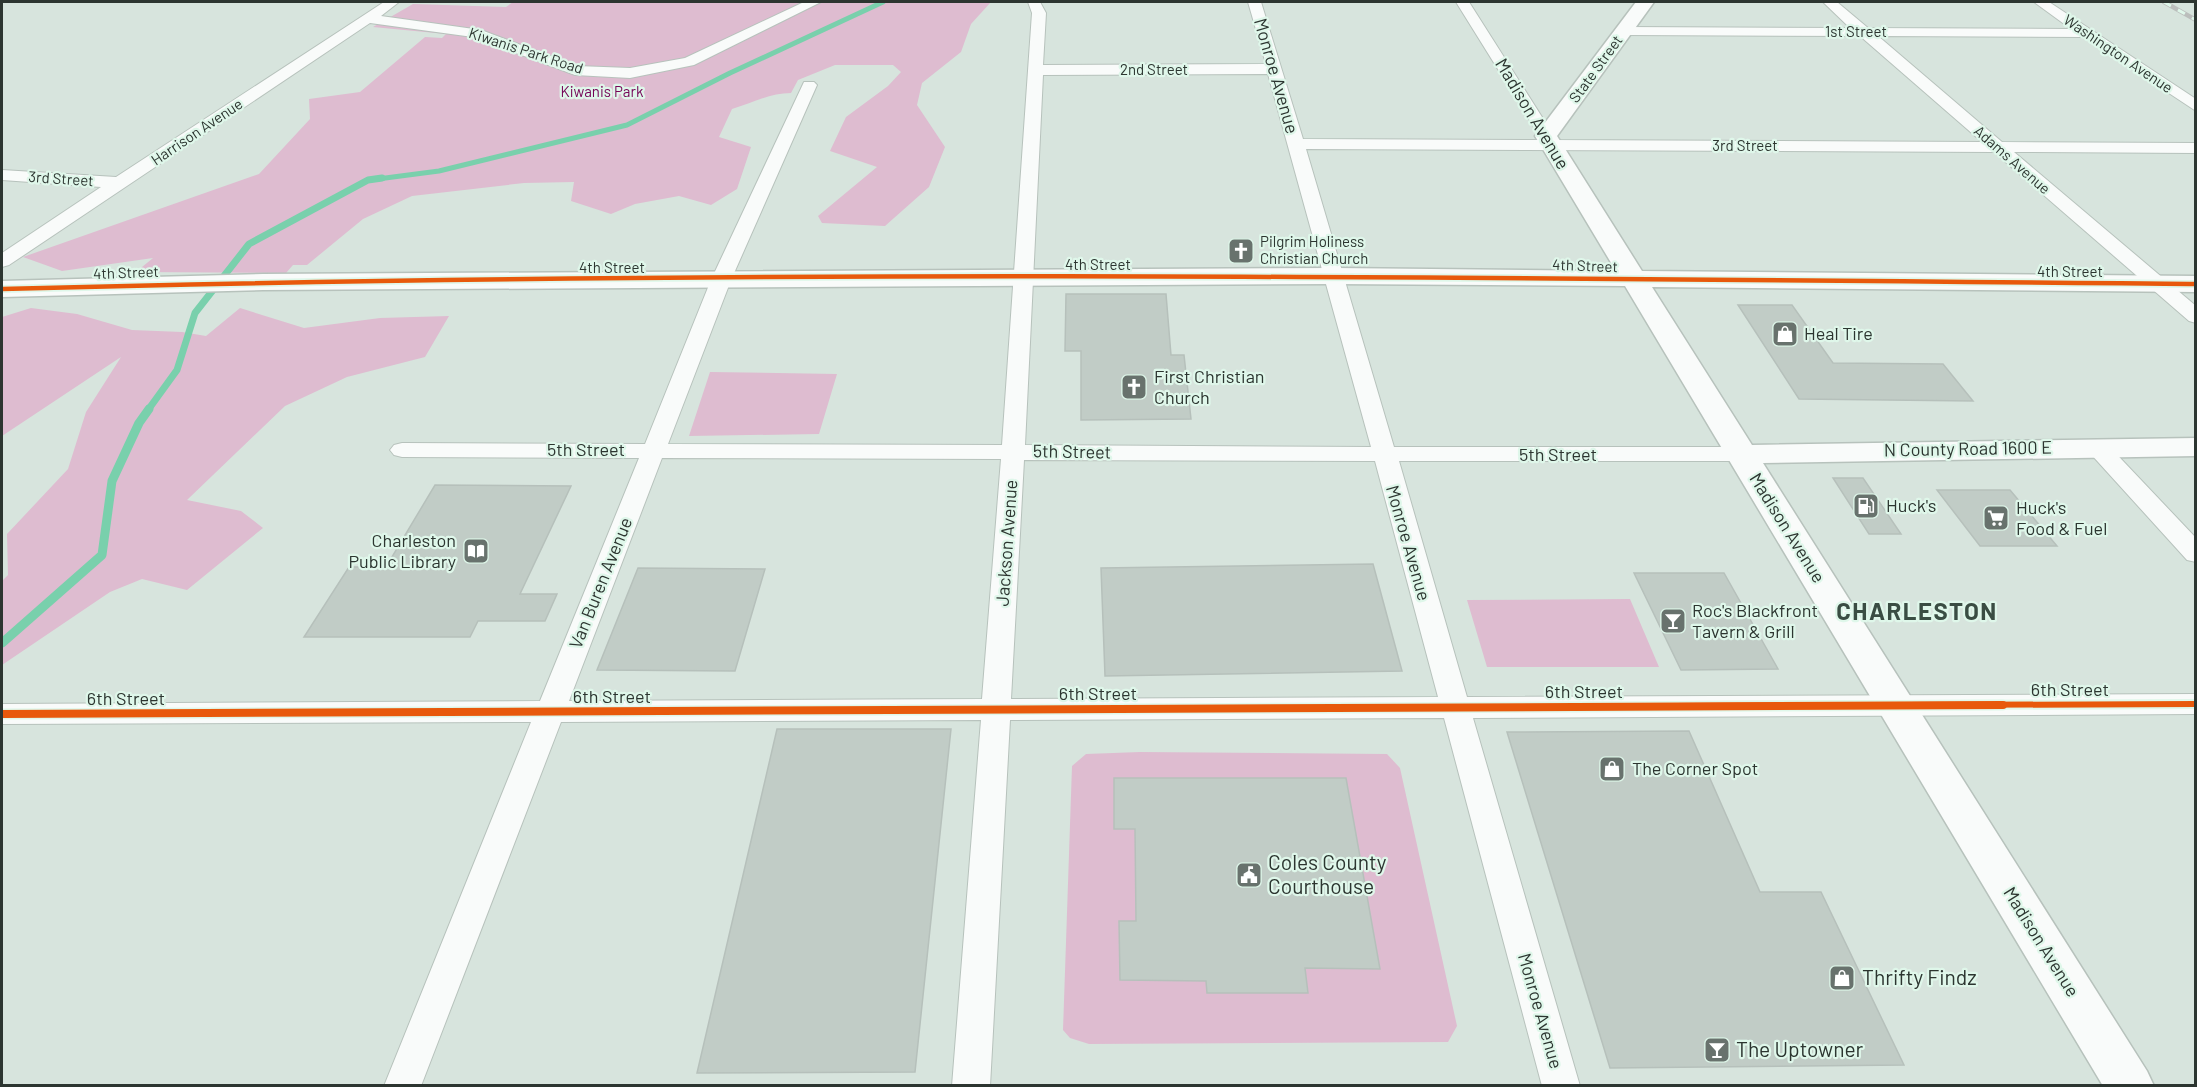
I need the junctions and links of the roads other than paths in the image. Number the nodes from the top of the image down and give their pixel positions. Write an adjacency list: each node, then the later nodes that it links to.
1 (392, 2): 9 (street, Harrison Avenue)
2 (814, 2): 9 (street, Kiwanis Park Road)
3 (1034, 2): 14 (street, Jackson Avenue)
4 (1255, 2): 13 (street, Monroe Avenue)
5 (1463, 2): 17 (street, Madison Avenue)
6 (1645, 2): 10 (street, State Street)
7 (1829, 2): 11 (street, Adams Avenue)
8 (2041, 2): 12 (street, Washington Avenue)
9 (367, 18): 22 (street, Harrison Avenue)
10 (1624, 31): 11 (street, 1st Street); 17 (street, State Street)
11 (1865, 32): 12 (street, 1st Street); 19 (street, Adams Avenue)
12 (2088, 33): 16 (street, Washington Avenue)
13 (1274, 69): 14 (street, 2nd Street); 18 (street, Monroe Avenue)
14 (1035, 70): 25 (street, Jackson Avenue)
15 (809, 85): 27 (street, Van Buren Avenue)
16 (2196, 106)
17 (1549, 141): 18 (street, 3rd Street); 19 (street, 3rd Street); 26 (street, Madison Avenue)
18 (1295, 144): 24 (street, Monroe Avenue)
19 (1997, 148): 20 (street, 3rd Street); 28 (street, Adams Avenue)
20 (2196, 148)
21 (2, 176): 22 (street, 3rd Street)
22 (120, 183): 23 (street, Harrison Avenue)
23 (2, 261)
24 (1335, 276): 25 (street, 4th Street); 26 (street, 4th Street); 38 (street, Monroe Avenue)
25 (1022, 277): 27 (street, 4th Street); 36 (street, Jackson Avenue)
26 (1633, 279): 28 (street, 4th Street); 37 (street, Madison Avenue)
27 (721, 280): 30 (street, 4th Street); 35 (street, Van Buren Avenue)
28 (2156, 284): 29 (street, 4th Street); 31 (street, Adams Avenue)
29 (2196, 284)
30 (2, 289)
31 (2196, 317)
32 (2097, 447): 33 (street, N County Road 1600 E); 37 (street, N County Road 1600 E); 39 (street)
33 (2196, 447)
34 (402, 450): 35 (street, 5th Street)
35 (653, 450): 36 (street, 5th Street); 44 (street, Van Buren Avenue)
36 (1013, 451): 38 (street, 5th Street); 43 (street, Jackson Avenue)
37 (1742, 454): 38 (street, 5th Street); 41 (street, Madison Avenue)
38 (1383, 456): 42 (street, Monroe Avenue)
39 (2196, 554)
40 (2196, 704): 41 (street, 6th Street)
41 (1896, 706): 42 (street, 6th Street); 49 (street, Madison Avenue)
42 (1454, 708): 43 (street, 6th Street); 48 (street, Monroe Avenue)
43 (995, 710): 44 (street, 6th Street); 47 (street, Jackson Avenue)
44 (549, 712): 45 (street, 6th Street); 46 (street, Van Buren Avenue)
45 (2, 714)
46 (402, 1086)
47 (971, 1086)
48 (1561, 1086)
49 (2130, 1086)

